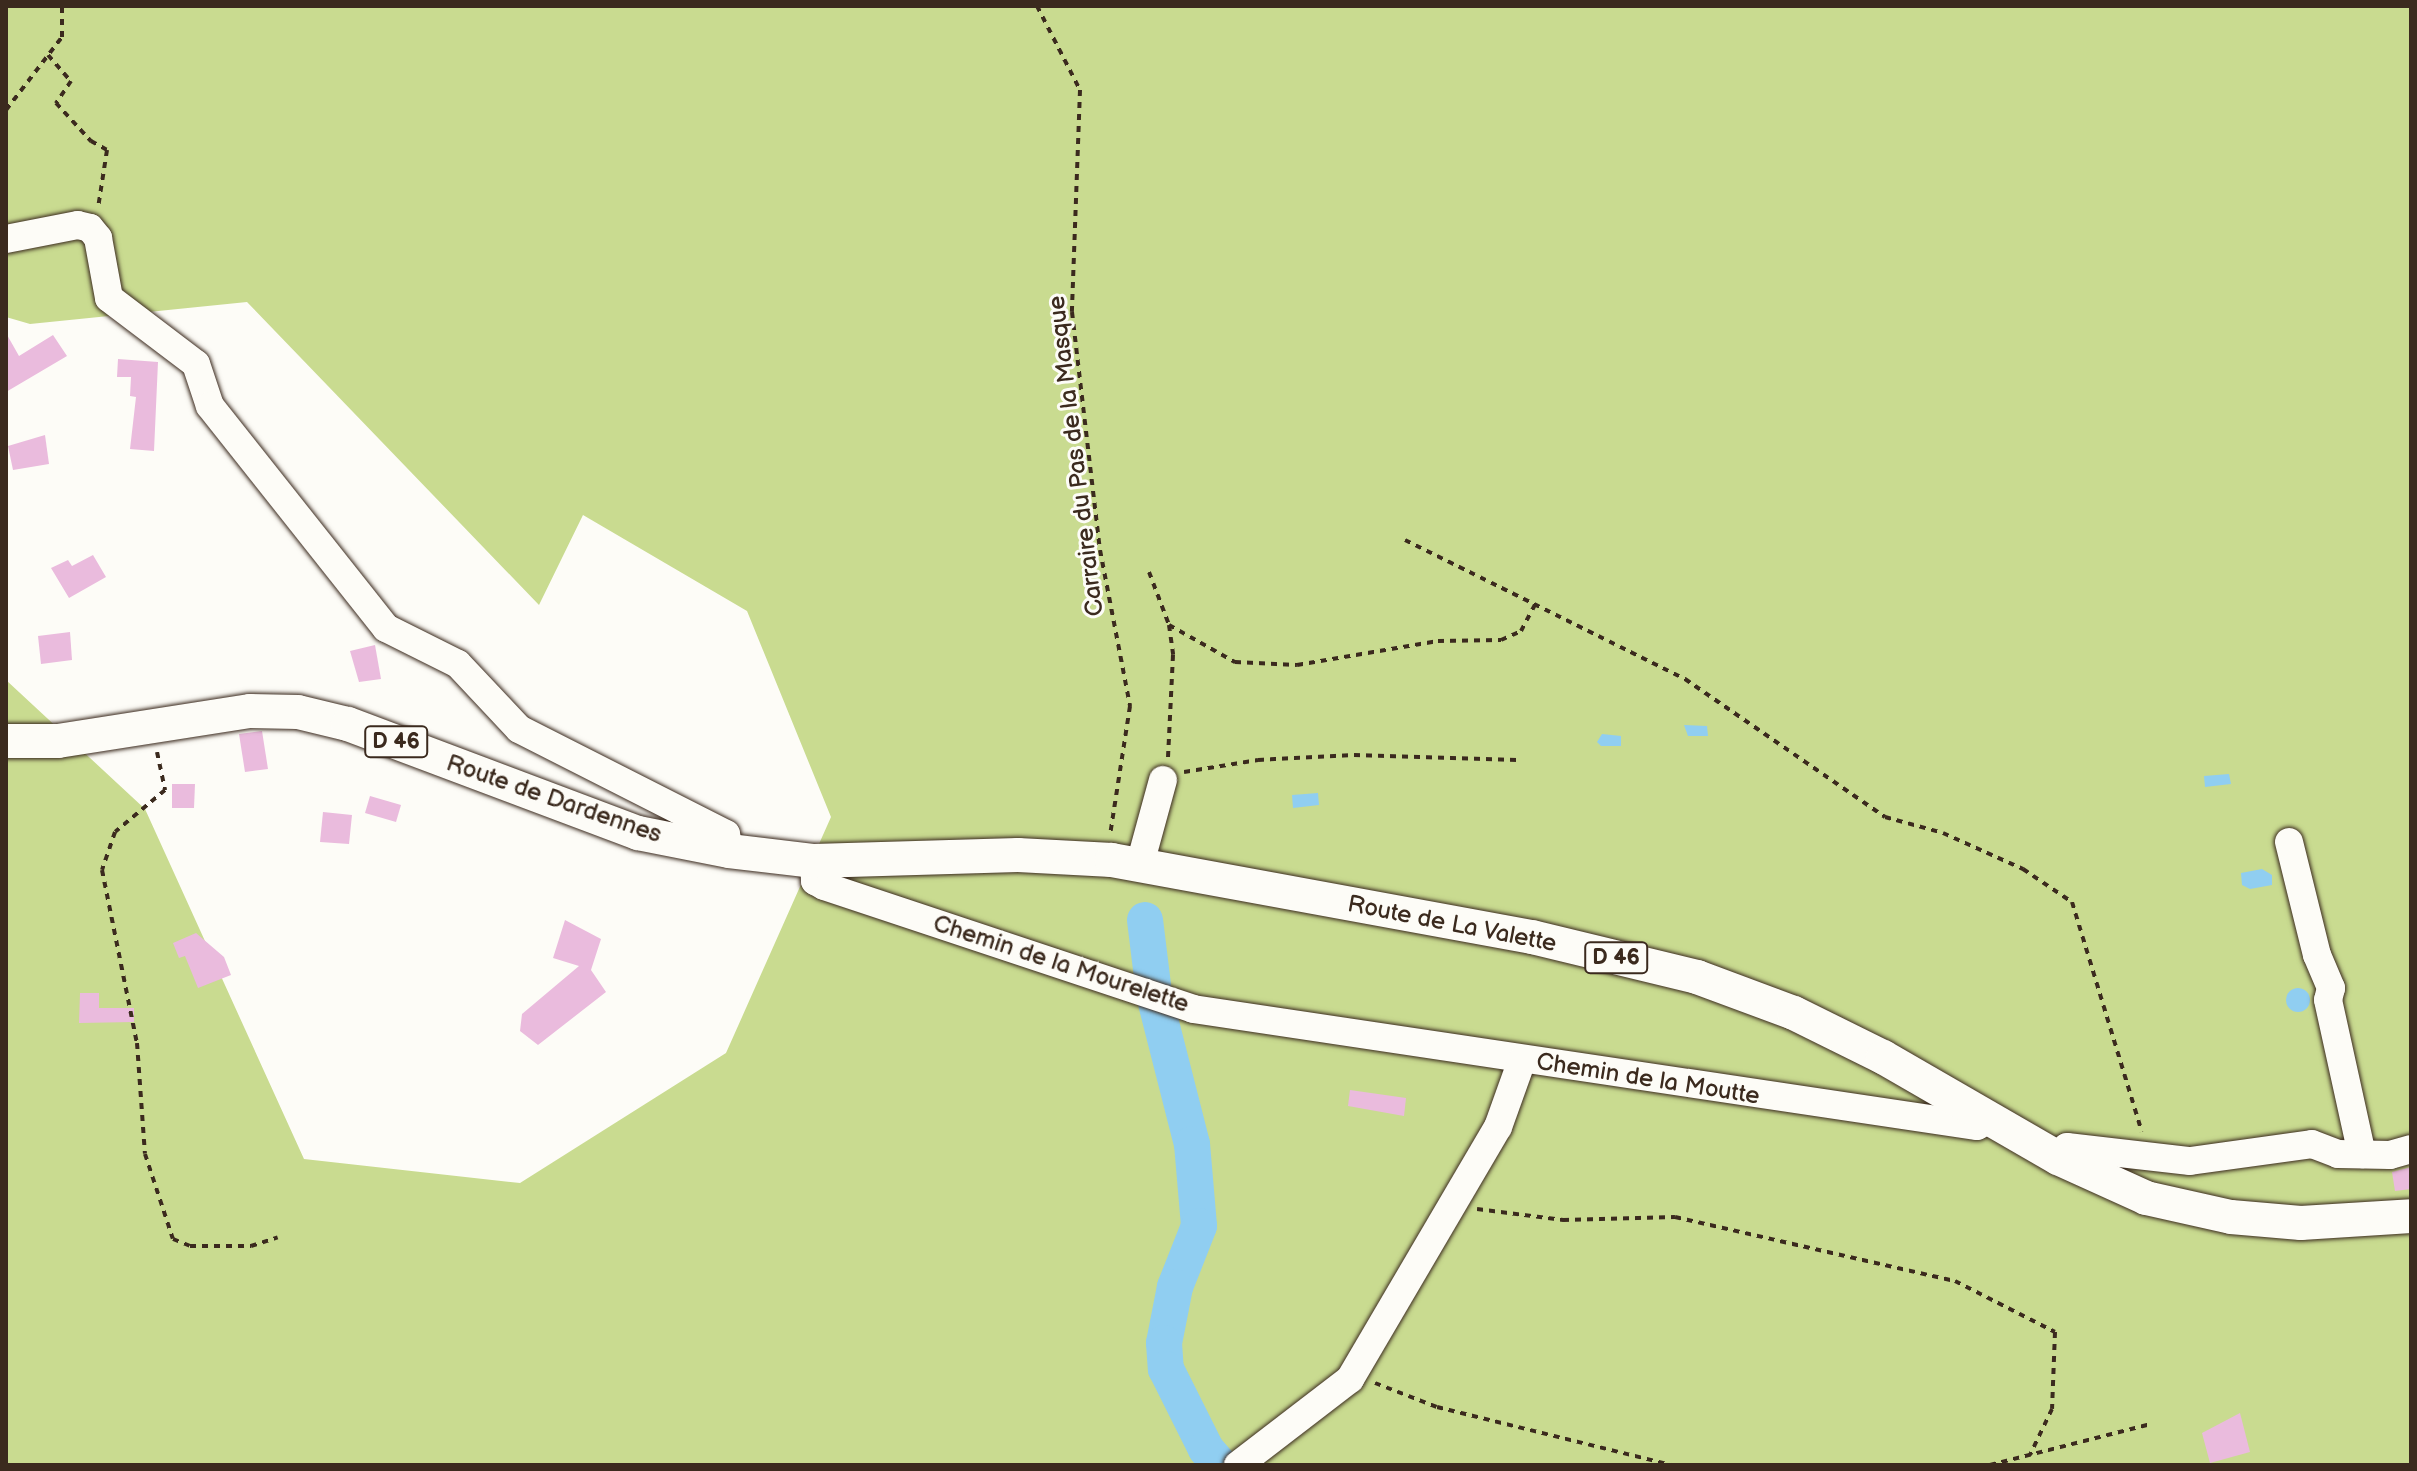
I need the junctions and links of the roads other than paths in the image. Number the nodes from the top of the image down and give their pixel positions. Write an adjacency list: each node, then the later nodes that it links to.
1 (6, 239): 5 (street)
2 (6, 741): 5 (main road, Route de Dardennes / D 46)
3 (1163, 780): 8 (street)
4 (2289, 842): 12 (street)
5 (729, 851): 6 (main road, Route de Dardennes / D 46)
6 (774, 856): 7 (main road, Route de La Valette / D 46)
7 (814, 861): 8 (main road, Route de La Valette / D 46); 9 (street, Chemin de la Mourelette)
8 (1126, 862): 10 (main road, Route de La Valette / D 46)
9 (1522, 1060): 10 (street, Chemin de la Moutte); 15 (street, Chemin de la Moutte)
10 (1984, 1117): 13 (main road, Route de La Valette / D 46)
11 (2411, 1149): 12 (street)
12 (2362, 1154): 13 (street)
13 (2058, 1158): 14 (main road, Route de La Valette / D 46)
14 (2411, 1216)
15 (1238, 1465)

